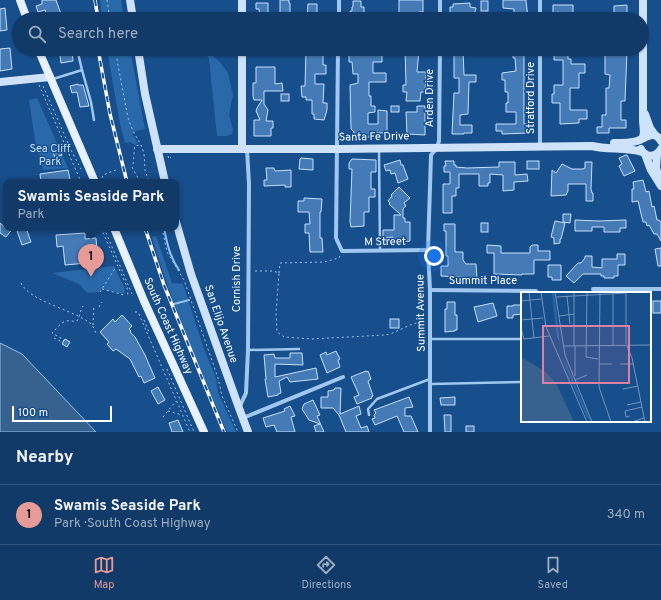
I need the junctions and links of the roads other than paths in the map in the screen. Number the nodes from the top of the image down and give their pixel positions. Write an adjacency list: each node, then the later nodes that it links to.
1 (20, 0): 8 (main road)
2 (130, 0): 9 (main road)
3 (242, 0): 10 (main road)
4 (339, 0): 11 (street)
5 (440, 0): 12 (street)
6 (540, 0): 13 (street)
7 (644, 0): 14 (main road)
8 (24, 12)
9 (132, 12)
10 (242, 12)
11 (339, 12)
12 (440, 12)
13 (540, 12)
14 (644, 12)
15 (41, 56): 24 (main road)
16 (79, 56): 23 (lane)
17 (139, 56): 35 (main road)
18 (242, 56): 32 (main road, Cornish Drive)
19 (338, 56): 36 (street)
20 (440, 56): 34 (street, Arden Drive)
21 (540, 56): 30 (street, Stratford Drive)
22 (643, 56): 26 (main road)
23 (82, 70): 24 (lane); 27 (lane)
24 (50, 78): 25 (main road); 39 (main road)
25 (0, 82)
26 (643, 110): 28 (main road); 29 (main road)
27 (94, 120)
28 (643, 138): 29 (main road, Santa Fe Drive); 31 (main road, Santa Fe Drive); 38 (main road)
29 (659, 139)
30 (540, 146): 31 (main road, Santa Fe Drive); 34 (main road, Santa Fe Drive)
31 (592, 146): 38 (main road, Santa Fe Drive)
32 (245, 148): 35 (main road, Santa Fe Drive); 36 (main road, Santa Fe Drive); 53 (street, Cornish Drive)
33 (379, 148): 34 (main road, Santa Fe Drive); 36 (main road, Santa Fe Drive); 45 (lane)
34 (437, 148): 44 (street, Summit Avenue)
35 (157, 149): 40 (main road)
36 (338, 149): 45 (street, M Street)
37 (660, 151): 38 (main road, Santa Fe Drive); 41 (main road)
38 (644, 153): 41 (main road)
39 (98, 179)
40 (164, 179)
41 (661, 185)
42 (115, 231): 60 (main road, South Coast Highway)
43 (179, 231): 57 (main road, San Elijo Avenue)
44 (428, 250): 45 (street, M Street); 48 (street, Summit Avenue)
45 (380, 251)
46 (593, 289): 47 (street)
47 (661, 289)
48 (430, 290): 49 (street, Summit Place); 50 (street, Summit Avenue)
49 (536, 291)
50 (430, 338): 51 (lane); 55 (street, Summit Avenue)
51 (521, 339)
52 (300, 349): 53 (lane)
53 (248, 350): 57 (street, Cornish Drive)
54 (343, 377): 59 (street)
55 (431, 382): 56 (lane); 58 (lane); 62 (street, Summit Avenue)
56 (521, 382)
57 (238, 408): 59 (main road, San Elijo Avenue)
58 (369, 415)
59 (242, 418): 61 (main road, San Elijo Avenue)
60 (204, 432)
61 (248, 432)
62 (430, 432)

